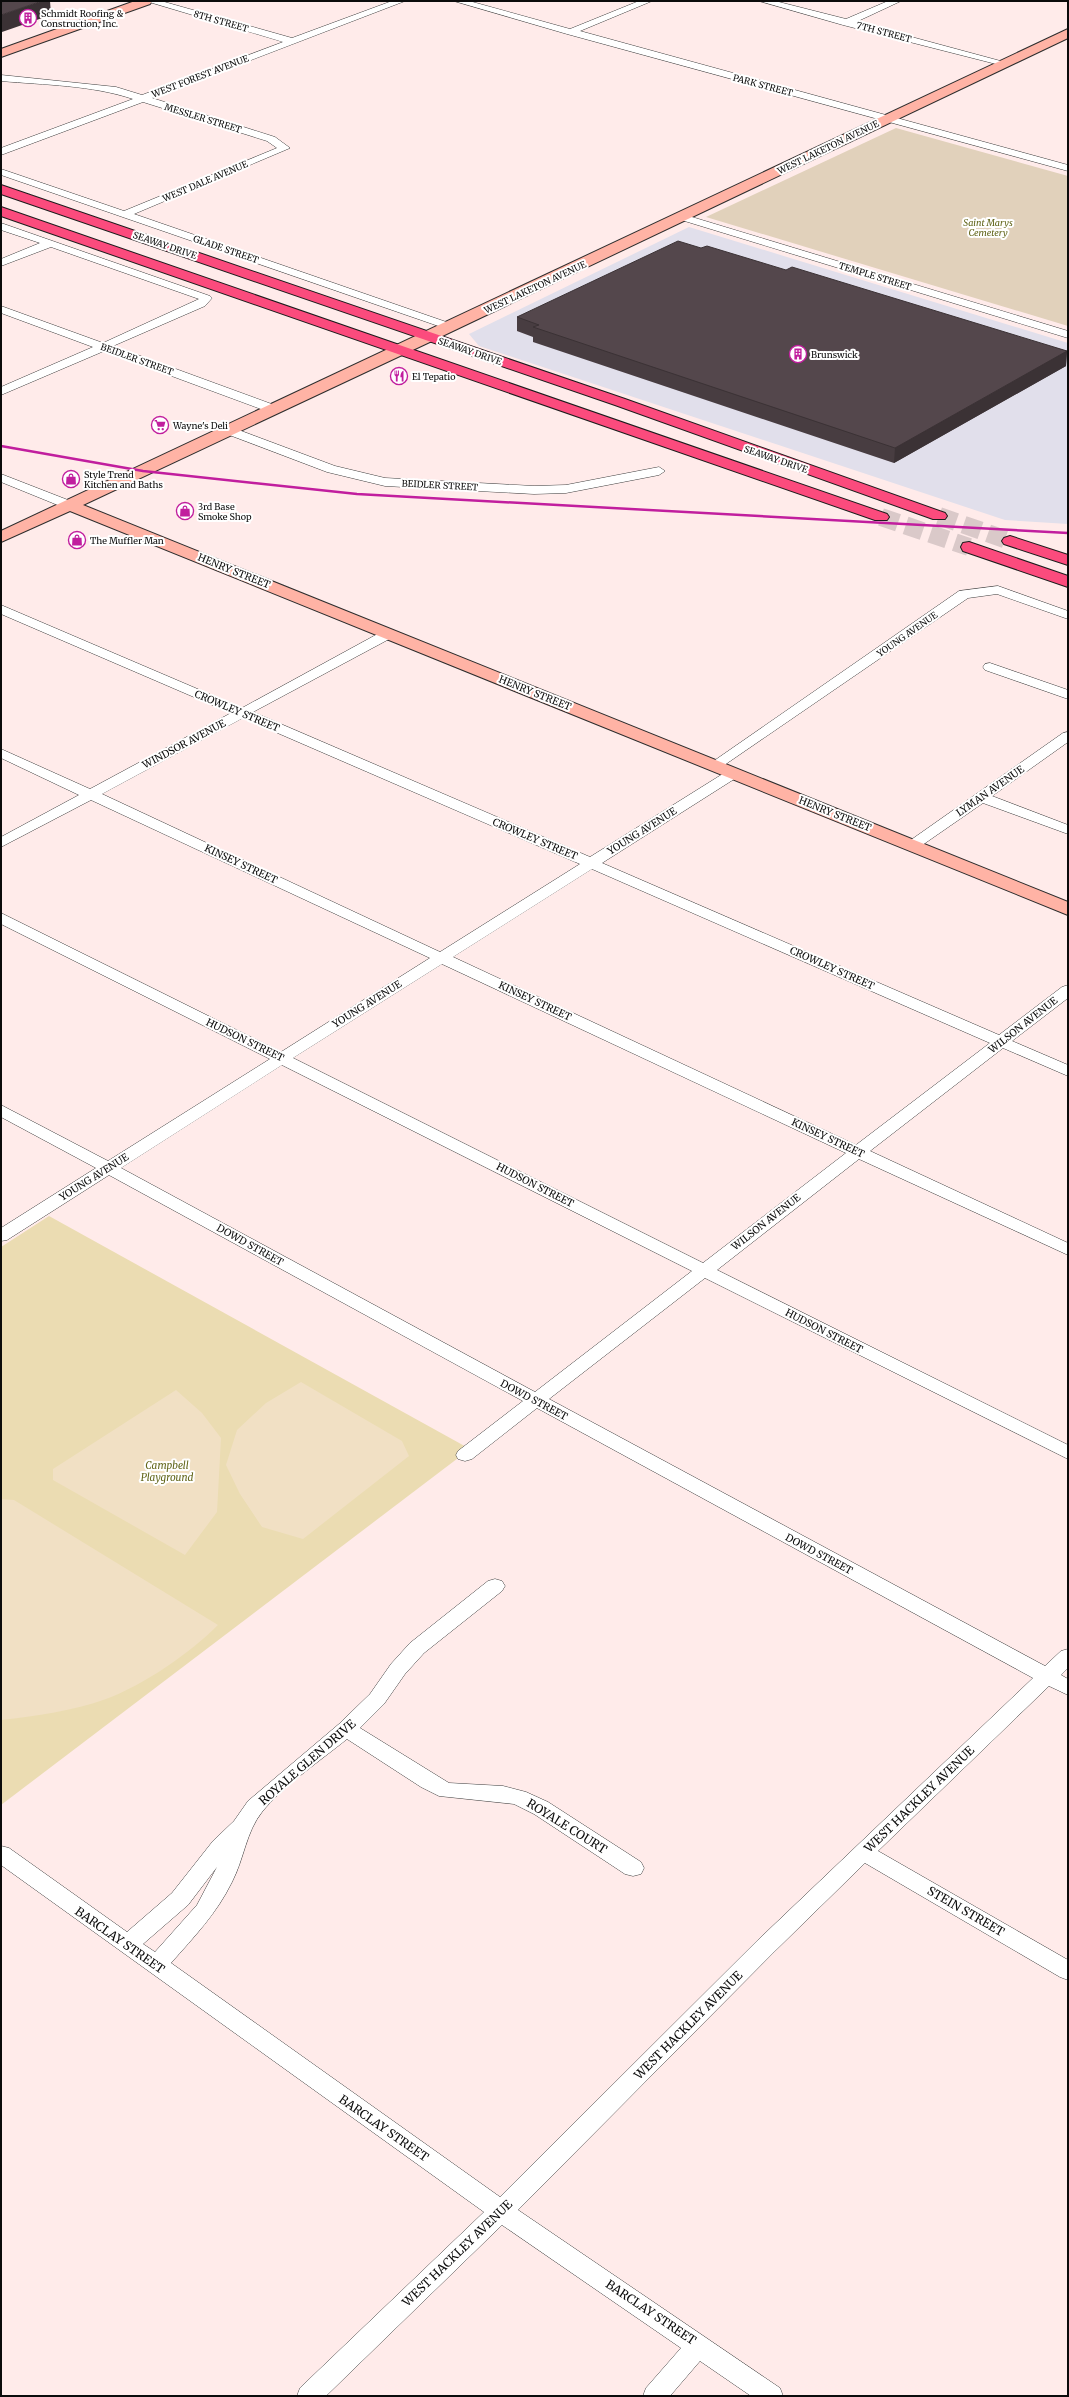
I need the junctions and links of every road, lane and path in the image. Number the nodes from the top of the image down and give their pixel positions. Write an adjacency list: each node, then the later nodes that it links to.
1 (146, 1): 12 (main road)
2 (151, 1): 11 (street, 8TH STREET)
3 (400, 1): 11 (street, WEST FOREST AVENUE)
4 (459, 1): 9 (street, PARK STREET)
5 (647, 1): 9 (street)
6 (764, 1): 8 (street, 7TH STREET)
7 (896, 1): 8 (street)
8 (846, 23): 13 (street, 7TH STREET)
9 (570, 32): 16 (street, PARK STREET)
10 (1068, 33): 13 (main road, WEST LAKETON AVENUE)
11 (291, 42): 15 (street, WEST FOREST AVENUE)
12 (1, 52)
13 (1003, 63): 16 (main road, WEST LAKETON AVENUE)
14 (1, 78): 15 (street, MESSLER STREET)
15 (142, 98): 17 (street, MESSLER STREET); 18 (street, WEST FOREST AVENUE)
16 (887, 118): 19 (street, PARK STREET); 24 (main road, WEST LAKETON AVENUE)
17 (285, 148): 23 (street, WEST DALE AVENUE)
18 (1, 152)
19 (1068, 168)
20 (1, 172): 23 (street, GLADE STREET)
21 (1, 189): 31 (highway, SEAWAY DRIVE)
22 (1, 211): 28 (highway, SEAWAY DRIVE)
23 (124, 214): 30 (street, GLADE STREET)
24 (682, 217): 30 (main road, WEST LAKETON AVENUE); 32 (street, TEMPLE STREET)
25 (1, 226): 26 (street)
26 (50, 243): 27 (street); 34 (street)
27 (1, 263)
28 (177, 273): 31 (highway); 35 (highway, SEAWAY DRIVE)
29 (1, 309): 34 (street, BEIDLER STREET)
30 (451, 327): 33 (main road, WEST LAKETON AVENUE)
31 (406, 329): 33 (highway, SEAWAY DRIVE)
32 (1068, 335)
33 (429, 337): 35 (main road, WEST LAKETON AVENUE); 38 (highway, SEAWAY DRIVE)
34 (104, 346): 37 (street); 39 (street, BEIDLER STREET)
35 (398, 350): 36 (highway, SEAWAY DRIVE); 39 (main road, WEST LAKETON AVENUE)
36 (422, 359): 38 (highway); 45 (highway, SEAWAY DRIVE)
37 (1, 391)
38 (620, 402): 44 (highway, SEAWAY DRIVE)
39 (273, 409): 40 (main road, WEST LAKETON AVENUE)
40 (228, 430): 41 (street, BEIDLER STREET); 43 (main road, WEST LAKETON AVENUE)
41 (659, 471)
42 (1, 478): 43 (street, HENRY STREET)
43 (70, 505): 46 (main road, WEST LAKETON AVENUE); 53 (main road, HENRY STREET)
44 (939, 516)
45 (881, 517)
46 (1, 537)
47 (1010, 541): 49 (highway)
48 (969, 547): 50 (highway)
49 (1068, 560)
50 (1068, 582)
51 (1, 609): 56 (street, CROWLEY STREET)
52 (1068, 615): 59 (street, YOUNG AVENUE)
53 (388, 634): 56 (street, WINDSOR AVENUE); 59 (main road, HENRY STREET)
54 (990, 667): 55 (street)
55 (1068, 695)
56 (242, 713): 61 (street, WINDSOR AVENUE); 66 (street, CROWLEY STREET)
57 (1068, 736): 62 (street, LYMAN AVENUE)
58 (1, 753): 61 (street, KINSEY STREET)
59 (715, 766): 60 (main road, HENRY STREET)
60 (734, 773): 65 (main road, HENRY STREET); 66 (street, YOUNG AVENUE)
61 (90, 795): 64 (street, WINDSOR AVENUE); 69 (street, KINSEY STREET)
62 (982, 797): 63 (street); 65 (street, LYMAN AVENUE)
63 (1068, 830)
64 (1, 843)
65 (913, 845): 67 (main road, HENRY STREET)
66 (591, 863): 69 (street, YOUNG AVENUE); 71 (street, CROWLEY STREET)
67 (1068, 909)
68 (1, 918): 72 (street, HUDSON STREET)
69 (442, 957): 72 (street, YOUNG AVENUE); 75 (street, KINSEY STREET)
70 (1068, 990): 71 (street, WILSON AVENUE)
71 (1001, 1042): 73 (street, CROWLEY STREET); 75 (street, WILSON AVENUE)
72 (281, 1058): 76 (street, YOUNG AVENUE); 79 (street, HUDSON STREET)
73 (1068, 1071)
74 (1, 1110): 76 (street, DOWD STREET)
75 (858, 1152): 78 (street, KINSEY STREET); 79 (street, WILSON AVENUE)
76 (108, 1168): 77 (street, YOUNG AVENUE); 80 (street, DOWD STREET)
77 (1, 1236)
78 (1068, 1250)
79 (704, 1270): 80 (street, WILSON AVENUE); 81 (street, HUDSON STREET)
80 (535, 1400): 82 (street, WILSON AVENUE); 85 (street, DOWD STREET)
81 (1068, 1453)
82 (465, 1455)
83 (495, 1586): 87 (street, ROYALE GLEN DRIVE)
84 (1068, 1656): 85 (street, WEST HACKLEY AVENUE)
85 (1047, 1677): 86 (street, DOWD STREET); 89 (street, WEST HACKLEY AVENUE)
86 (1068, 1688)
87 (346, 1729): 88 (street, ROYALE GLEN DRIVE); 91 (street, ROYALE COURT)
88 (241, 1827): 92 (street); 93 (street, ROYALE GLEN DRIVE)
89 (863, 1852): 94 (street, STEIN STREET); 95 (street, WEST HACKLEY AVENUE)
90 (1, 1854): 92 (street, BARCLAY STREET)
91 (634, 1868)
92 (127, 1945): 93 (street, BARCLAY STREET)
93 (156, 1965): 95 (street, BARCLAY STREET)
94 (1068, 1971)
95 (502, 2211): 96 (street, BARCLAY STREET); 97 (street, WEST HACKLEY AVENUE)
96 (699, 2345): 98 (street); 99 (street, BARCLAY STREET)
97 (309, 2396)
98 (655, 2396)
99 (771, 2396)

